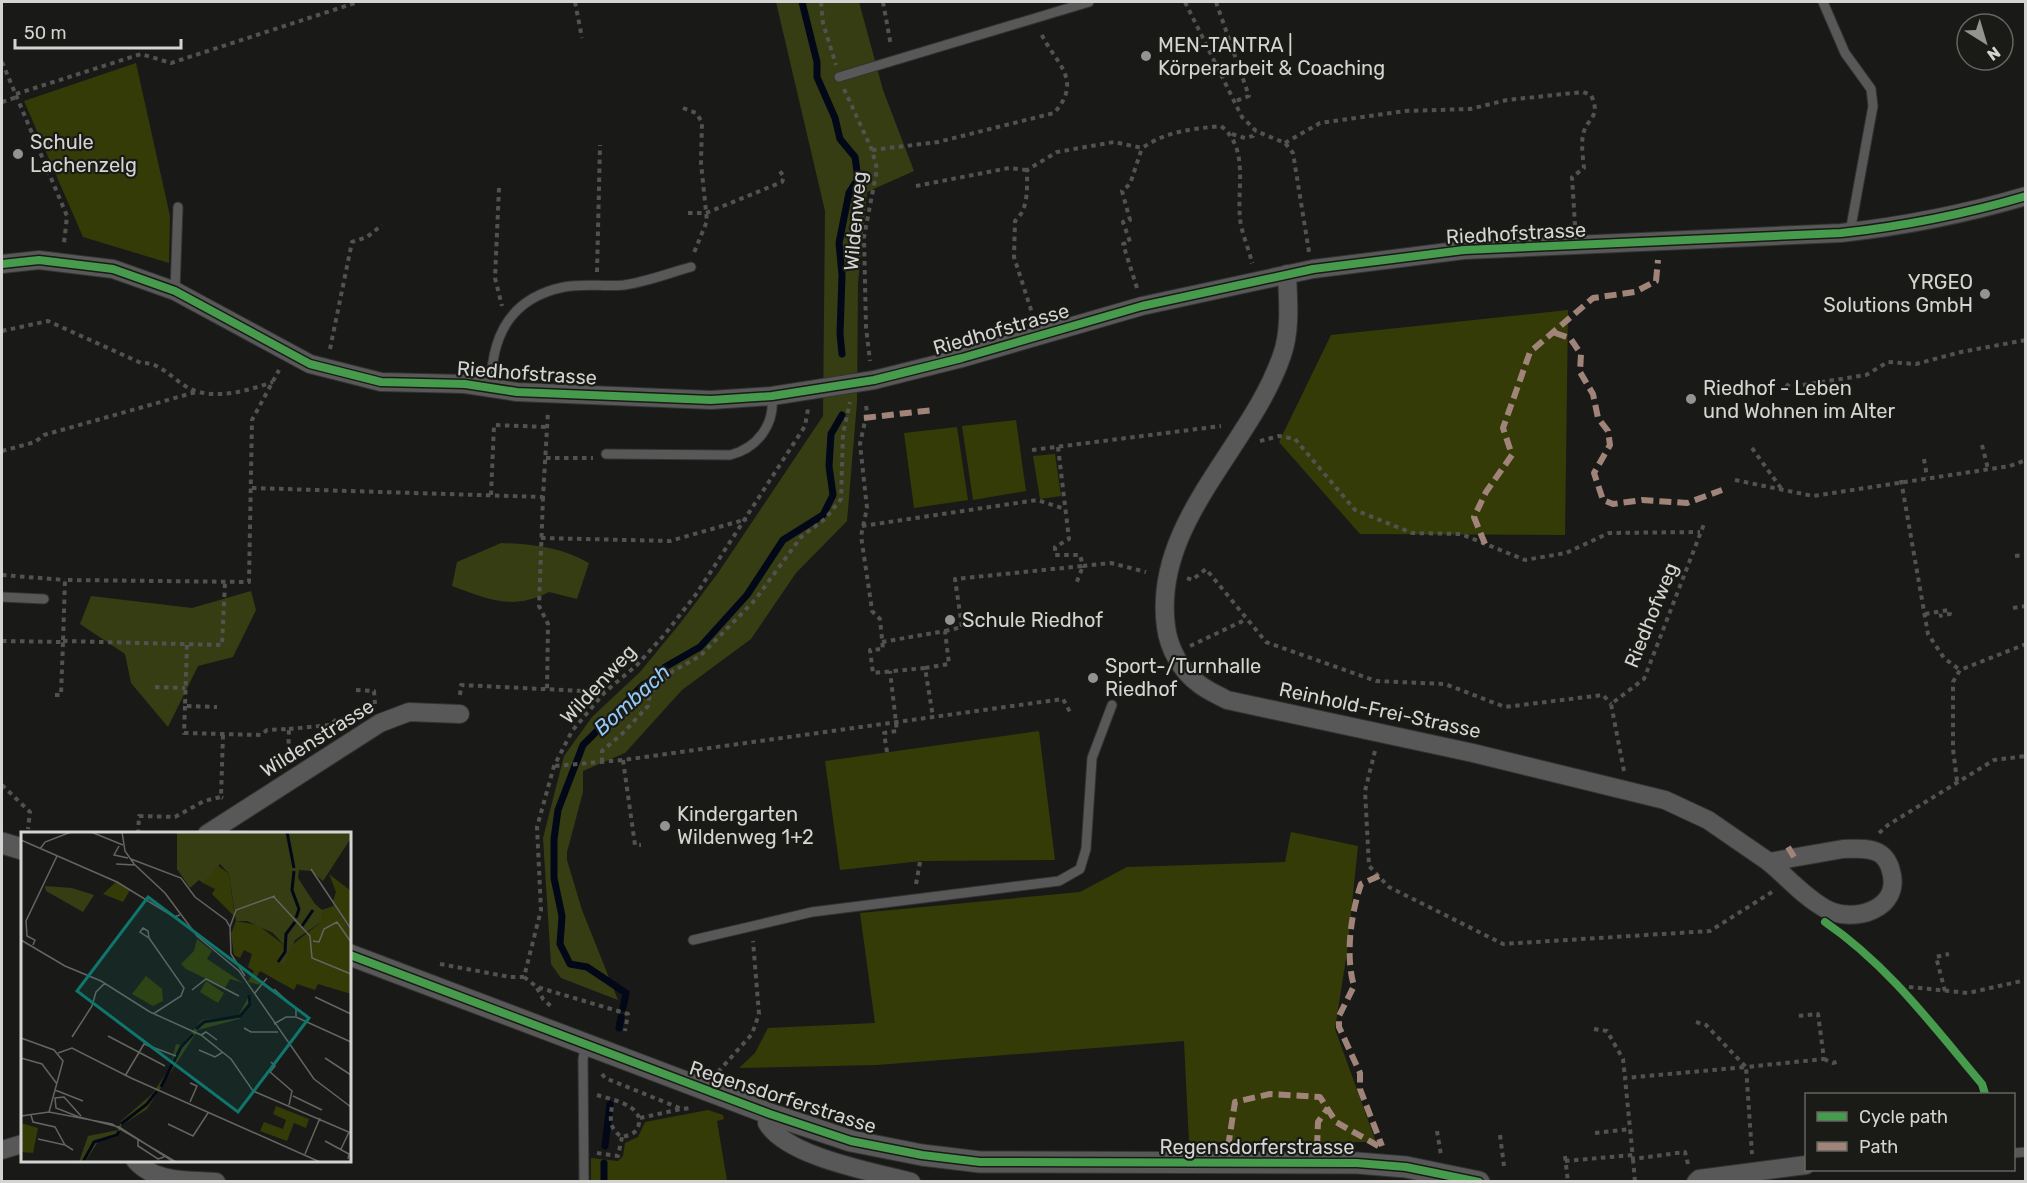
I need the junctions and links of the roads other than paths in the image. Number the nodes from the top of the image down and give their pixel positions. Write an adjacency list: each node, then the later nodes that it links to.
1 (1089, 2): 3 (lane)
2 (1823, 2): 6 (lane)
3 (839, 77)
4 (2025, 196): 6 (street, Riedhofstrasse)
5 (178, 207): 10 (lane)
6 (1850, 232): 9 (street, Riedhofstrasse)
7 (2, 264): 10 (street, Riedhofstrasse)
8 (691, 267): 11 (lane)
9 (1287, 274): 12 (street, Riedhofstrasse); 21 (street, Reinhold-Frei-Strasse)
10 (175, 291): 11 (street, Riedhofstrasse)
11 (490, 388): 12 (street, Riedhofstrasse)
12 (772, 396): 13 (lane)
13 (606, 454)
14 (2, 597): 15 (lane)
15 (44, 599)
16 (1112, 705): 22 (lane)
17 (460, 714): 18 (street, Wildenstrasse)
18 (210, 832)
19 (2, 843): 20 (street)
20 (21, 849)
21 (1769, 862): 21 (street, Reinhold-Frei-Strasse)
22 (693, 940)
23 (351, 955): 24 (street, Regensdorferstrasse)
24 (586, 1044): 25 (street, Regensdorferstrasse); 32 (lane)
25 (770, 1114): 33 (street); 34 (street, Regensdorferstrasse)
26 (21, 1144): 27 (street)
27 (2, 1150)
28 (136, 1162): 31 (street)
29 (1805, 1166): 30 (street)
30 (1698, 1180)
31 (216, 1182)
32 (584, 1182)
33 (911, 1182)
34 (1479, 1182)

